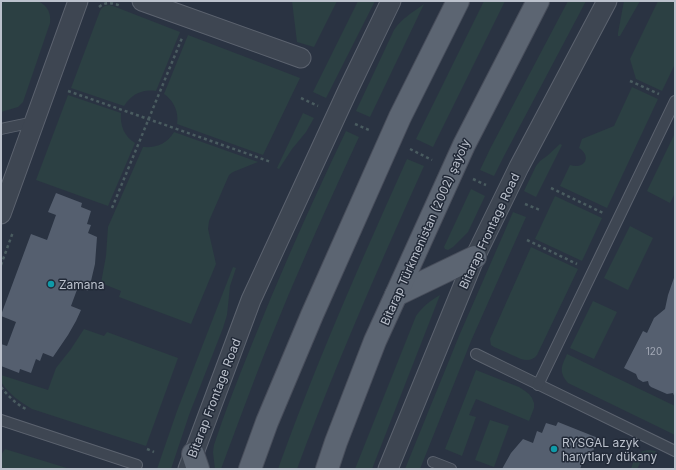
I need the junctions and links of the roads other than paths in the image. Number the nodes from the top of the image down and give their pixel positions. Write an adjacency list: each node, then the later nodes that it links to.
1 (78, 1): 9 (street)
2 (142, 1): 7 (street)
3 (391, 1): 19 (street, Bitarap Frontage Road)
4 (458, 1): 21 (main road)
5 (538, 1): 13 (main road, Bitarap Türkmenistan (2002) şaýoly)
6 (607, 1): 12 (street, Bitarap Frontage Road)
7 (302, 58)
8 (675, 103): 15 (lane)
9 (34, 122): 10 (lane); 11 (street)
10 (1, 129)
11 (1, 214)
12 (475, 257): 13 (main road); 23 (street, Bitarap Frontage Road)
13 (396, 295): 22 (main road, Bitarap Türkmenistan (2002) şaýoly)
14 (476, 354): 15 (lane)
15 (538, 385): 17 (lane)
16 (1, 421): 20 (lane)
17 (675, 451)
18 (433, 462): 24 (lane)
19 (193, 464)
20 (137, 465)
21 (250, 469)
22 (327, 469)
23 (388, 469)
24 (451, 469)

